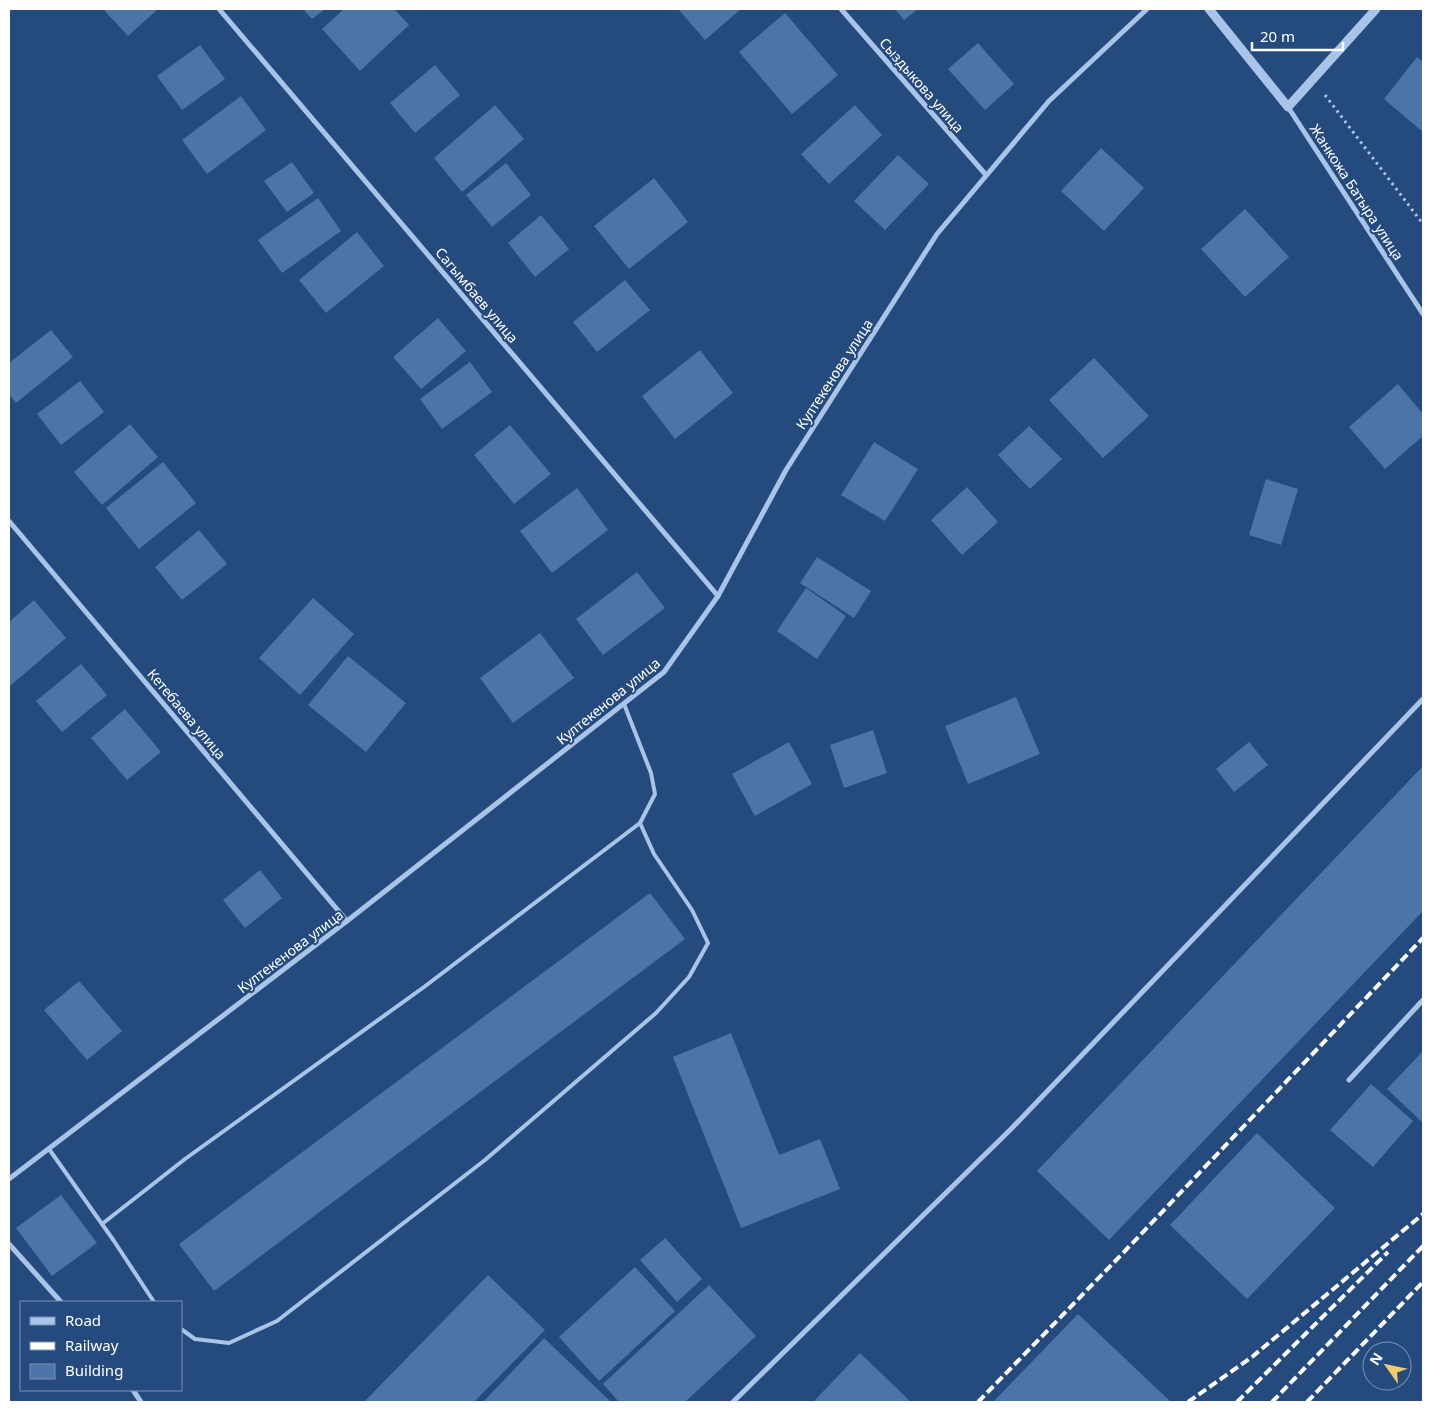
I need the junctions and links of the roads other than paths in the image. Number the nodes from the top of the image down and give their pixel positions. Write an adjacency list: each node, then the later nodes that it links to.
1 (219, 9): 10 (street, Сагымбаев улица)
2 (841, 9): 7 (street, Сыздыкова улица)
3 (1147, 9): 7 (street, Култекенова улица)
4 (1209, 9): 6 (street)
5 (1376, 9): 6 (street)
6 (1288, 108): 8 (street, Жанкожа Батыра улица)
7 (986, 176): 10 (street, Култекенова улица)
8 (1423, 314)
9 (9, 521): 14 (street, Кетебаева улица)
10 (718, 596): 12 (street, Култекенова улица)
11 (1423, 699): 26 (street)
12 (624, 704): 13 (lane); 14 (street, Култекенова улица)
13 (640, 823): 19 (lane); 23 (lane)
14 (347, 921): 17 (street, Култекенова улица)
15 (1423, 1000): 16 (street)
16 (1349, 1080)
17 (49, 1149): 18 (street, Култекенова улица); 19 (lane)
18 (9, 1179)
19 (102, 1224): 22 (lane)
20 (9, 1244): 21 (street)
21 (60, 1301)
22 (153, 1301)
23 (182, 1331)
24 (134, 1391): 25 (street)
25 (141, 1402)
26 (733, 1402)

